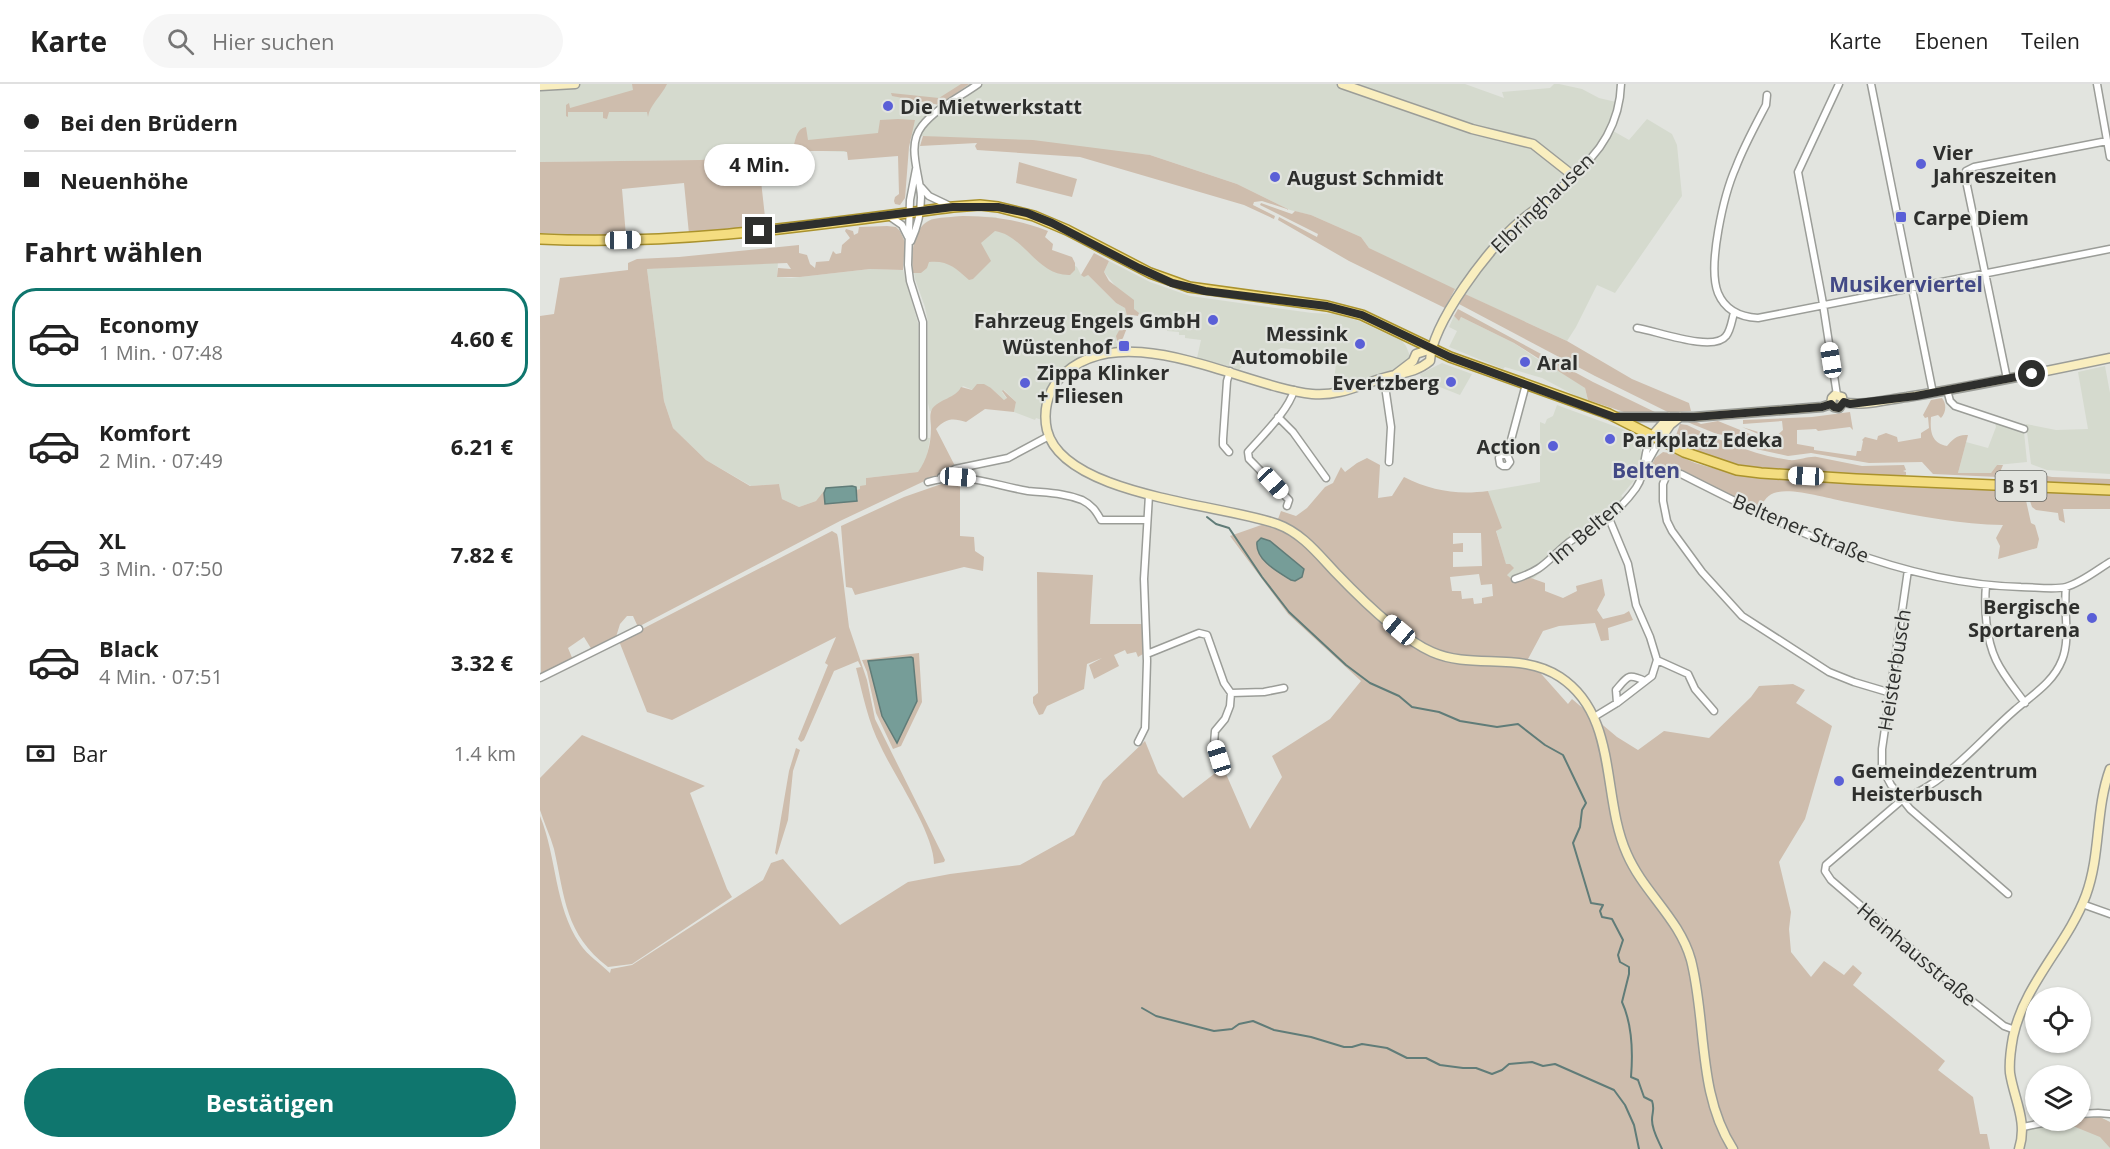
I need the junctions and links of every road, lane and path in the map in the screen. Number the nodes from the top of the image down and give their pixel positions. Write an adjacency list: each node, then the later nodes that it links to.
1 (575, 84): 8 (main road)
2 (978, 84): 12 (street)
3 (1342, 84): 13 (main road)
4 (1621, 84): 13 (street, Elbringhausen)
5 (1839, 84): 24 (street)
6 (1871, 84): 23 (street)
7 (2097, 84): 10 (street)
8 (540, 86)
9 (1767, 95): 25 (street)
10 (2107, 141): 11 (street); 22 (street)
11 (2110, 158)
12 (916, 169): 14 (street); 17 (street)
13 (1571, 175): 27 (main road, Elbringhausen)
14 (920, 186): 15 (street); 16 (street)
15 (953, 207): 16 (main road, B 51); 27 (main road, B 51)
16 (920, 211): 17 (main road, B 51); 20 (street)
17 (910, 212): 18 (main road, B 51); 20 (street)
18 (886, 215): 19 (main road, B 51); 20 (street)
19 (540, 238)
20 (909, 242): 46 (street)
21 (2110, 249): 22 (street)
22 (1985, 274): 23 (street); 32 (street)
23 (1912, 288): 24 (street); 36 (street)
24 (1823, 305): 25 (street); 37 (street)
25 (1734, 313): 26 (street)
26 (1637, 328)
27 (1431, 349): 30 (main road); 30 (main road); 33 (main road, B 51)
28 (2110, 358): 32 (main road)
29 (1230, 371): 34 (main road); 45 (main road); 48 (street)
30 (1396, 375): 31 (main road)
31 (1384, 379): 34 (main road); 50 (street)
32 (2007, 379): 35 (main road)
33 (1526, 384): 41 (main road, B 51); 49 (street)
34 (1294, 390): 40 (street)
35 (1947, 390): 36 (main road); 44 (street)
36 (1933, 393): 38 (main road)
37 (1837, 395): 38 (main road); 39 (main road)
38 (1844, 402): 39 (main road)
39 (1831, 404): 43 (main road)
40 (1278, 417): 53 (street); 58 (street)
41 (1614, 417): 42 (main road); 47 (main road, B 51)
42 (1670, 417): 43 (main road); 47 (main road)
43 (1680, 417): 47 (main road)
44 (2025, 429)
45 (1049, 436): 51 (street); 57 (main road)
46 (923, 437)
47 (1656, 438): 56 (main road, B 51); 59 (street, Im Belten)
48 (1229, 452)
49 (1507, 455)
50 (1389, 462)
51 (979, 463): 52 (street); 54 (street)
52 (976, 478): 54 (street); 60 (street)
53 (1326, 478)
54 (938, 479): 55 (street)
55 (928, 482)
56 (2110, 490)
57 (1149, 495): 60 (street); 77 (main road)
58 (1287, 506)
59 (1608, 516): 63 (street, Im Belten); 68 (street)
60 (1146, 520): 67 (street)
61 (2110, 562): 65 (street)
62 (1908, 570): 64 (street, Beltener Straße); 73 (street, Heisterbusch); 73 (street, Beltener Straße)
63 (1515, 579)
64 (1986, 585): 65 (street, Beltener Straße); 75 (street)
65 (2066, 587): 75 (street)
66 (639, 628): 69 (street)
67 (1147, 654): 72 (street); 78 (street)
68 (1657, 660): 70 (street); 76 (street)
69 (540, 678)
70 (1645, 681): 74 (street); 74 (street)
71 (1284, 688): 72 (street)
72 (1231, 693): 80 (street)
73 (1891, 693): 81 (street, Heisterbusch)
74 (1617, 703): 77 (street)
75 (2025, 703): 81 (street)
76 (1714, 711)
77 (1594, 717): 89 (main road)
78 (1138, 742)
79 (2110, 769): 83 (main road)
80 (1223, 771)
81 (1903, 799): 82 (street, Heisterbusch); 85 (street, Heinhausstraße)
82 (2008, 894)
83 (2082, 904): 84 (street); 85 (main road)
84 (2110, 914)
85 (2014, 1030): 88 (main road)
86 (2091, 1113): 87 (street)
87 (2110, 1114)
88 (2023, 1127): 90 (main road)
89 (1732, 1149)
90 (2019, 1149)

